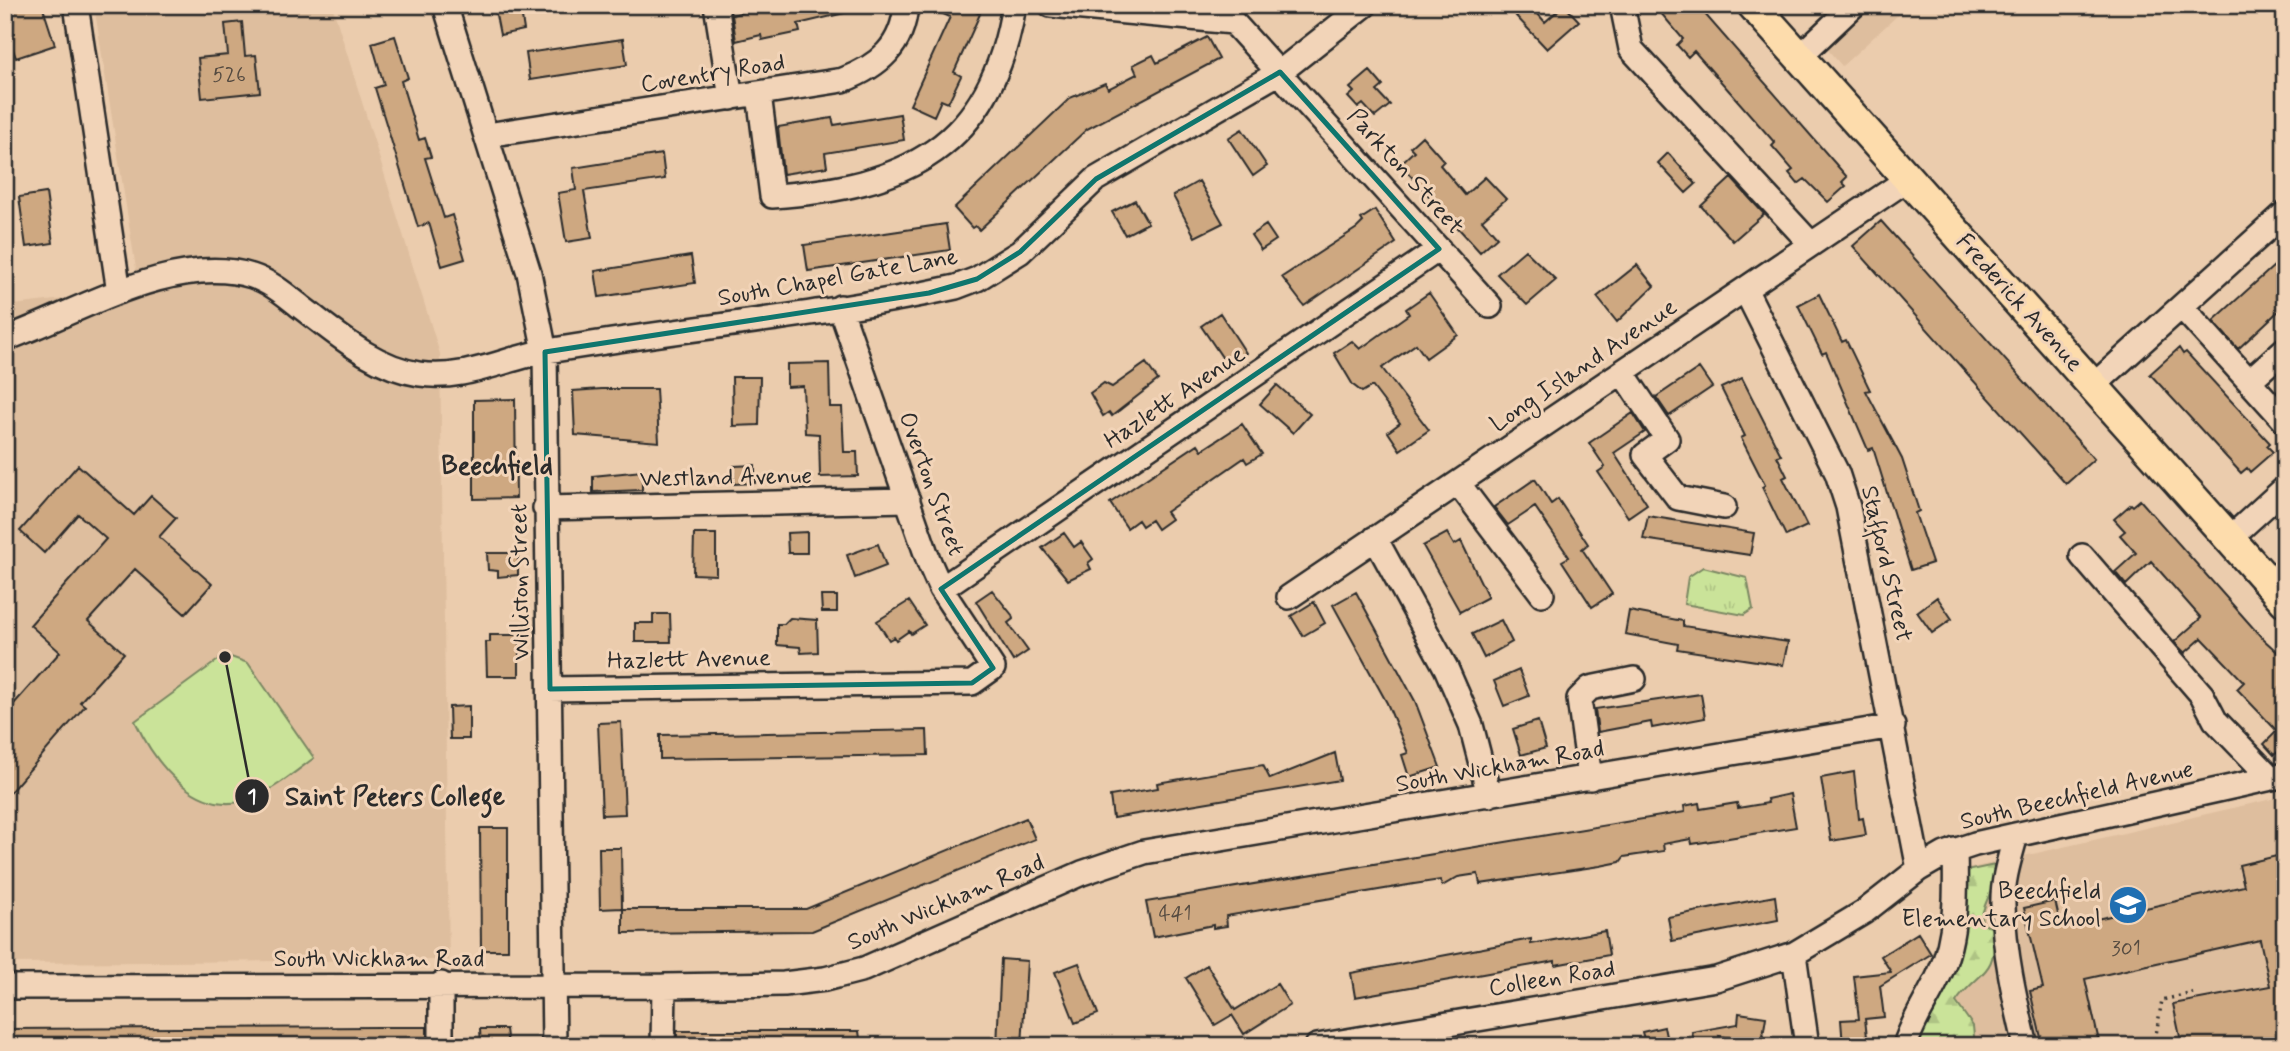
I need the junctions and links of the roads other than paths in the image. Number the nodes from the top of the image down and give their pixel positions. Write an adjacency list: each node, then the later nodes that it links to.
1 (76, 5): 21 (street)
2 (445, 5): 15 (street, Williston Street)
3 (716, 5): 14 (street)
4 (906, 5): 13 (street, Coventry Road)
5 (1014, 5): 13 (street)
6 (1051, 5): 12 (street, Parkton Street)
7 (1365, 5): 12 (street, South Chapel Gate Lane)
8 (1622, 5): 18 (street)
9 (1753, 5): 11 (main road, Frederick Avenue)
10 (1854, 5): 11 (street)
11 (1799, 57): 16 (main road, Frederick Avenue)
12 (1280, 72): 19 (street, Parkton Street); 23 (street, South Chapel Gate Lane)
13 (759, 94): 14 (street, Coventry Road)
14 (731, 98): 15 (street, Coventry Road)
15 (487, 135): 27 (street, Williston Street)
16 (1908, 179): 18 (street, Long Island Avenue); 30 (main road, Frederick Avenue)
17 (2285, 213): 24 (street)
18 (1811, 244): 20 (street, Long Island Avenue)
19 (1439, 249): 22 (street, Parkton Street); 40 (street, Hazlett Avenue)
20 (1745, 289): 28 (street, Long Island Avenue); 47 (street, Stafford Street)
21 (119, 292): 25 (street, South Chapel Gate Lane); 27 (street, South Chapel Gate Lane)
22 (1490, 306)
23 (840, 307): 27 (street, South Chapel Gate Lane); 34 (street, Overton Street)
24 (2182, 307): 29 (street); 30 (street)
25 (5, 339)
26 (2285, 349): 29 (street)
27 (545, 352): 36 (street, Williston Street)
28 (1622, 372): 32 (street, Long Island Avenue); 35 (street)
29 (2249, 382): 31 (street)
30 (2092, 386): 38 (main road, Frederick Avenue)
31 (2285, 421)
32 (1458, 483): 37 (street, Long Island Avenue); 41 (street)
33 (2285, 488): 38 (street)
34 (908, 500): 36 (street, Westland Avenue); 40 (street, Overton Street)
35 (1724, 507)
36 (545, 508): 46 (street, Williston Street)
37 (1375, 538): 42 (street, Long Island Avenue); 50 (street)
38 (2228, 539): 43 (main road, Frederick Avenue)
39 (2082, 556): 48 (street)
40 (942, 589): 44 (street, Overton Street)
41 (1542, 594)
42 (1289, 597)
43 (2285, 601)
44 (993, 668): 46 (street, Hazlett Avenue)
45 (1634, 680): 49 (street)
46 (550, 689): 56 (street, Williston Street)
47 (1894, 726): 49 (street, South Wickham Road); 53 (street, Stafford Street)
48 (2278, 777): 51 (street, South Beechfield Avenue)
49 (1590, 778): 50 (street, South Wickham Road)
50 (1489, 795): 57 (street, South Wickham Road)
51 (2016, 835): 52 (street, South Beechfield Avenue); 65 (street)
52 (1955, 850): 53 (street, South Beechfield Avenue); 64 (street)
53 (1919, 869): 54 (street, South Beechfield Avenue)
54 (1794, 954): 62 (street, Colleen Road); 63 (street)
55 (441, 984): 56 (street, South Wickham Road); 58 (street, South Wickham Road); 59 (street)
56 (554, 985): 57 (street, South Wickham Road); 60 (street, Williston Street)
57 (664, 986): 61 (street)
58 (5, 987)
59 (441, 1046)
60 (554, 1046)
61 (663, 1046)
62 (1317, 1046)
63 (1808, 1046)
64 (1905, 1046)
65 (2026, 1046)

